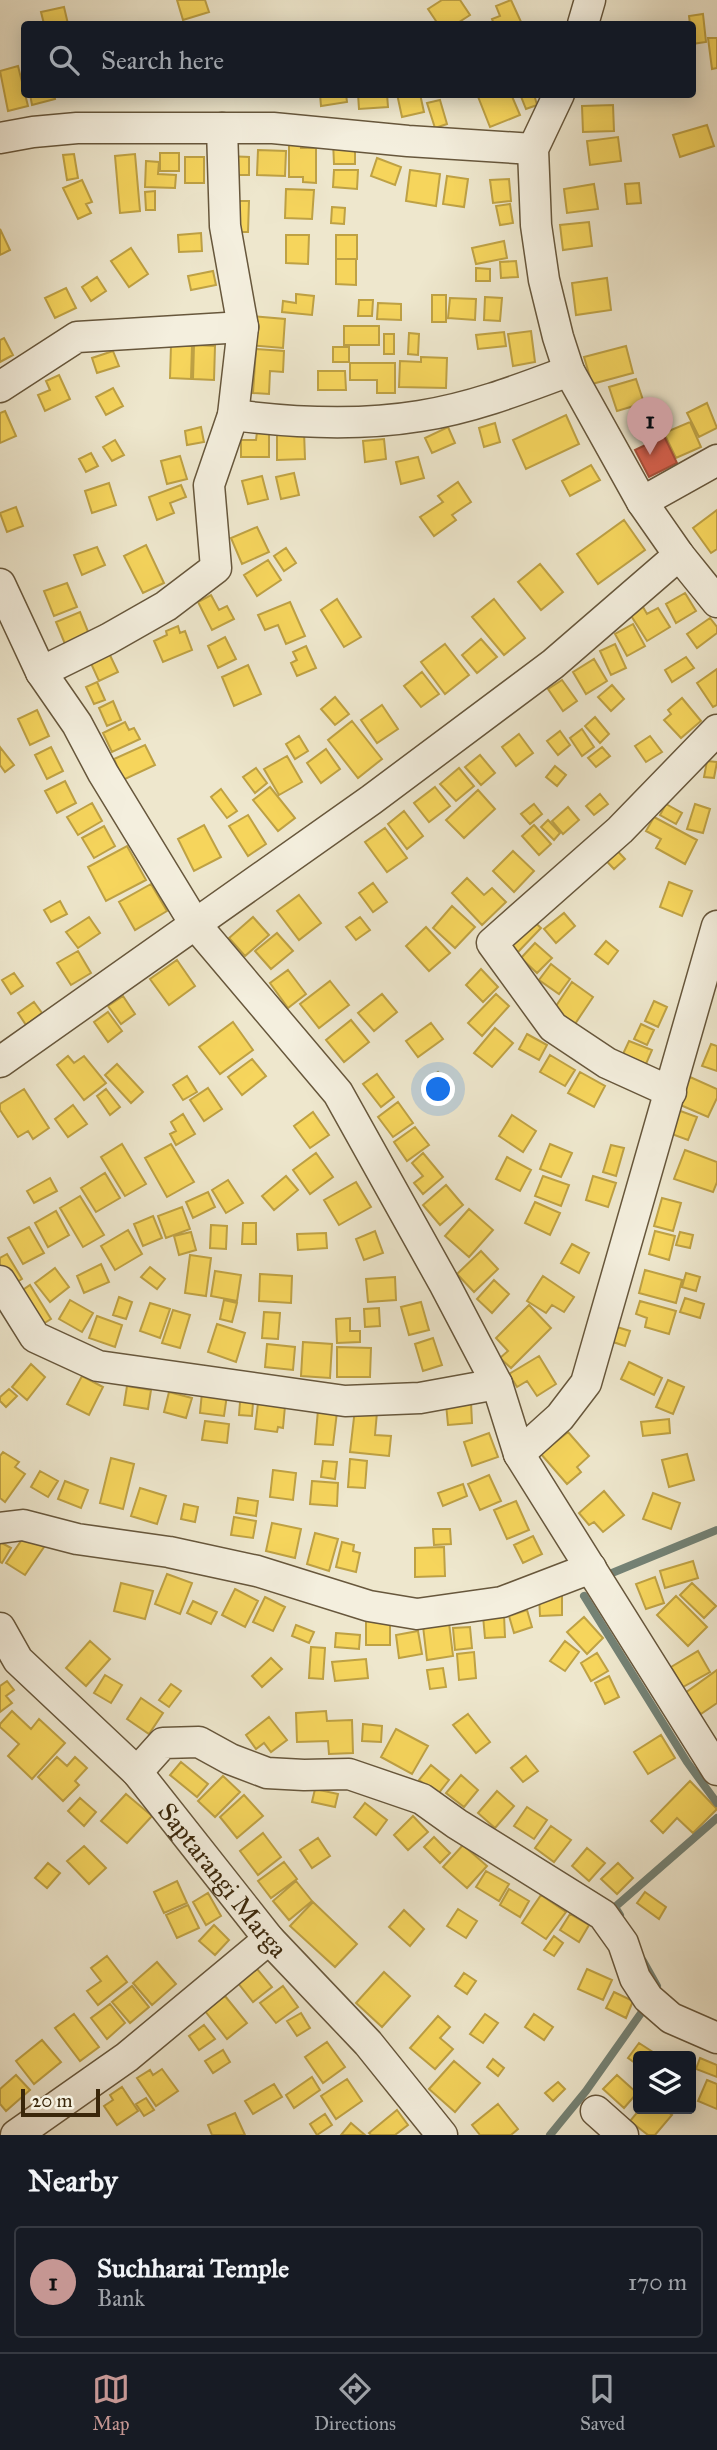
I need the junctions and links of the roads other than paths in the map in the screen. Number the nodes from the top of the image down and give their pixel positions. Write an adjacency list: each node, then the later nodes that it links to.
1 (590, 0): 2 (street)
2 (584, 21)
3 (557, 98): 6 (street)
4 (222, 128): 5 (street); 6 (street); 7 (street)
5 (0, 138)
6 (533, 149): 8 (street)
7 (243, 327): 9 (street); 10 (street)
8 (569, 371): 10 (street); 12 (street)
9 (0, 387)
10 (233, 415): 16 (street)
11 (717, 460): 12 (street)
12 (642, 502): 13 (street)
13 (679, 555): 15 (street); 18 (street)
14 (0, 584): 16 (street)
15 (717, 602)
16 (41, 671): 18 (street)
17 (717, 730): 21 (street)
18 (195, 923): 20 (street); 23 (street)
19 (717, 926): 21 (street)
20 (0, 1062)
21 (671, 1092): 24 (street)
22 (0, 1281): 23 (street)
23 (497, 1384): 24 (street)
24 (519, 1454): 26 (street)
25 (0, 1528): 26 (street)
26 (591, 1568): 28 (street)
27 (0, 1628): 29 (street, Saptarangi Marga)
28 (717, 1770)
29 (137, 1772): 30 (street, Saptarangi Marga); 31 (street)
30 (269, 1939): 35 (street); 36 (street, Saptarangi Marga)
31 (717, 2038)
32 (596, 2111): 37 (street)
33 (0, 2131): 34 (street)
34 (4, 2135)
35 (16, 2135)
36 (442, 2135)
37 (623, 2135)

